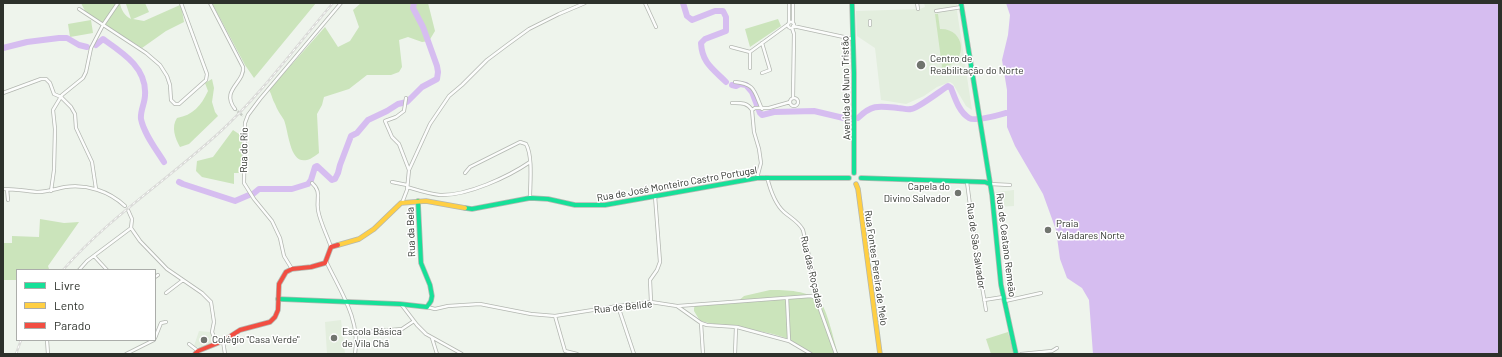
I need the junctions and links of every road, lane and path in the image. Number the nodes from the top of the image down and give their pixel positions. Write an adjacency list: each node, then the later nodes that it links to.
1 (118, 3): 16 (street)
2 (181, 3): 16 (street)
3 (210, 3): 32 (street)
4 (341, 3): 36 (street, Rua do Rio)
5 (585, 3): 38 (street)
6 (645, 3): 18 (street)
7 (789, 3): 15 (street)
8 (793, 3): 17 (street)
9 (852, 3): 19 (main road, Avenida de Nuno Tristão)
10 (917, 3): 13 (street)
11 (960, 6): 14 (street); 49 (main road, Rua de Ceatano Remeão)
12 (79, 9): 16 (street)
13 (918, 9)
14 (936, 11)
15 (788, 24): 17 (street); 17 (street); 20 (street)
16 (103, 25): 27 (street)
17 (793, 26): 19 (street); 28 (street)
18 (656, 27)
19 (853, 39): 40 (main road, Avenida de Nuno Tristão)
20 (762, 43): 22 (street); 24 (street)
21 (731, 47): 22 (street)
22 (750, 52): 23 (street)
23 (750, 68)
24 (762, 73)
25 (735, 82): 34 (street)
26 (3, 93): 27 (street)
27 (61, 97): 54 (street); 55 (street)
28 (793, 98): 30 (street); 30 (street)
29 (406, 99): 38 (street)
30 (790, 102): 34 (street)
31 (732, 103): 33 (street)
32 (235, 108)
33 (753, 109): 34 (street); 42 (street)
34 (761, 109)
35 (243, 116): 36 (street)
36 (246, 119): 69 (street, Rua do Rio)
37 (530, 162): 39 (street); 51 (street); 57 (street)
38 (409, 170): 51 (street)
39 (465, 173)
40 (854, 173): 43 (main road); 44 (main road)
41 (767, 177): 42 (main road, Rua de José Monteiro Castro Portugal); 43 (main road, Rua de José Monteiro Castro Portugal); 74 (street, Rua das Roçadas)
42 (758, 178): 56 (main road, Rua de José Monteiro Castro Portugal)
43 (849, 178): 48 (main road)
44 (861, 178): 46 (main road); 48 (main road)
45 (392, 182): 51 (street)
46 (967, 182): 49 (main road); 77 (street, Rua de São Salvador)
47 (312, 183): 64 (street)
48 (856, 184): 113 (main road, Rua Fontes Pereira de Melo)
49 (990, 184): 50 (street); 76 (main road, Rua de Ceatano Remeão)
50 (1010, 185)
51 (407, 186): 60 (street)
52 (3, 189): 53 (street)
53 (7, 189): 55 (street); 58 (street)
54 (96, 189): 55 (street); 61 (street)
55 (51, 191)
56 (655, 196): 57 (main road, Rua de José Monteiro Castro Portugal); 79 (street)
57 (530, 198): 59 (main road, Rua de José Monteiro Castro Portugal)
58 (8, 200)
59 (418, 201): 60 (main road, Rua de José Monteiro Castro Portugal); 83 (main road, Rua da Bela)
60 (401, 203): 64 (main road)
61 (125, 206)
62 (128, 210): 63 (street)
63 (131, 228): 65 (street); 70 (street)
64 (332, 247): 66 (main road)
65 (94, 256): 67 (street); 68 (street)
66 (326, 261): 69 (main road); 78 (street)
67 (80, 269)
68 (105, 269)
69 (292, 269): 75 (main road)
70 (183, 280): 72 (street); 97 (street)
71 (1041, 293): 76 (street)
72 (166, 294)
73 (787, 298): 74 (street); 82 (street); 96 (street)
74 (816, 298): 112 (street, Rua das Roçadas)
75 (278, 299): 78 (main road); 95 (main road)
76 (1004, 299): 77 (street); 114 (main road, Rua de Ceatano Remeão)
77 (984, 300): 84 (street, Rua de São Salvador)
78 (346, 301): 80 (main road); 90 (street)
79 (651, 302): 81 (street, Rua de Belide); 82 (street, Rua de Belide)
80 (400, 304): 83 (main road); 86 (street)
81 (618, 306): 85 (street, Rua de Belide); 108 (street)
82 (677, 306): 88 (street, Rua de Belide)
83 (427, 307): 85 (street, Rua de Belide)
84 (986, 310)
85 (555, 316): 107 (street)
86 (414, 321): 90 (street); 92 (street)
87 (166, 322): 91 (street)
88 (701, 323): 89 (street, Rua de Belide); 109 (street)
89 (736, 327): 96 (street, Rua de Belide); 110 (street)
90 (355, 333): 104 (street)
91 (156, 336)
92 (432, 338): 105 (street); 106 (street)
93 (47, 341): 101 (street)
94 (151, 341): 102 (street)
95 (223, 341): 97 (main road); 103 (street)
96 (789, 341): 111 (street, Rua de Belide)
97 (216, 343): 100 (main road)
98 (189, 344): 100 (street)
99 (1057, 348): 115 (street)
100 (197, 352)
101 (48, 354)
102 (126, 354)
103 (226, 354)
104 (355, 354)
105 (437, 354)
106 (462, 354)
107 (577, 354)
108 (634, 354)
109 (703, 354)
110 (735, 354)
111 (810, 354)
112 (836, 354)
113 (880, 354)
114 (1016, 354)
115 (1021, 354)

